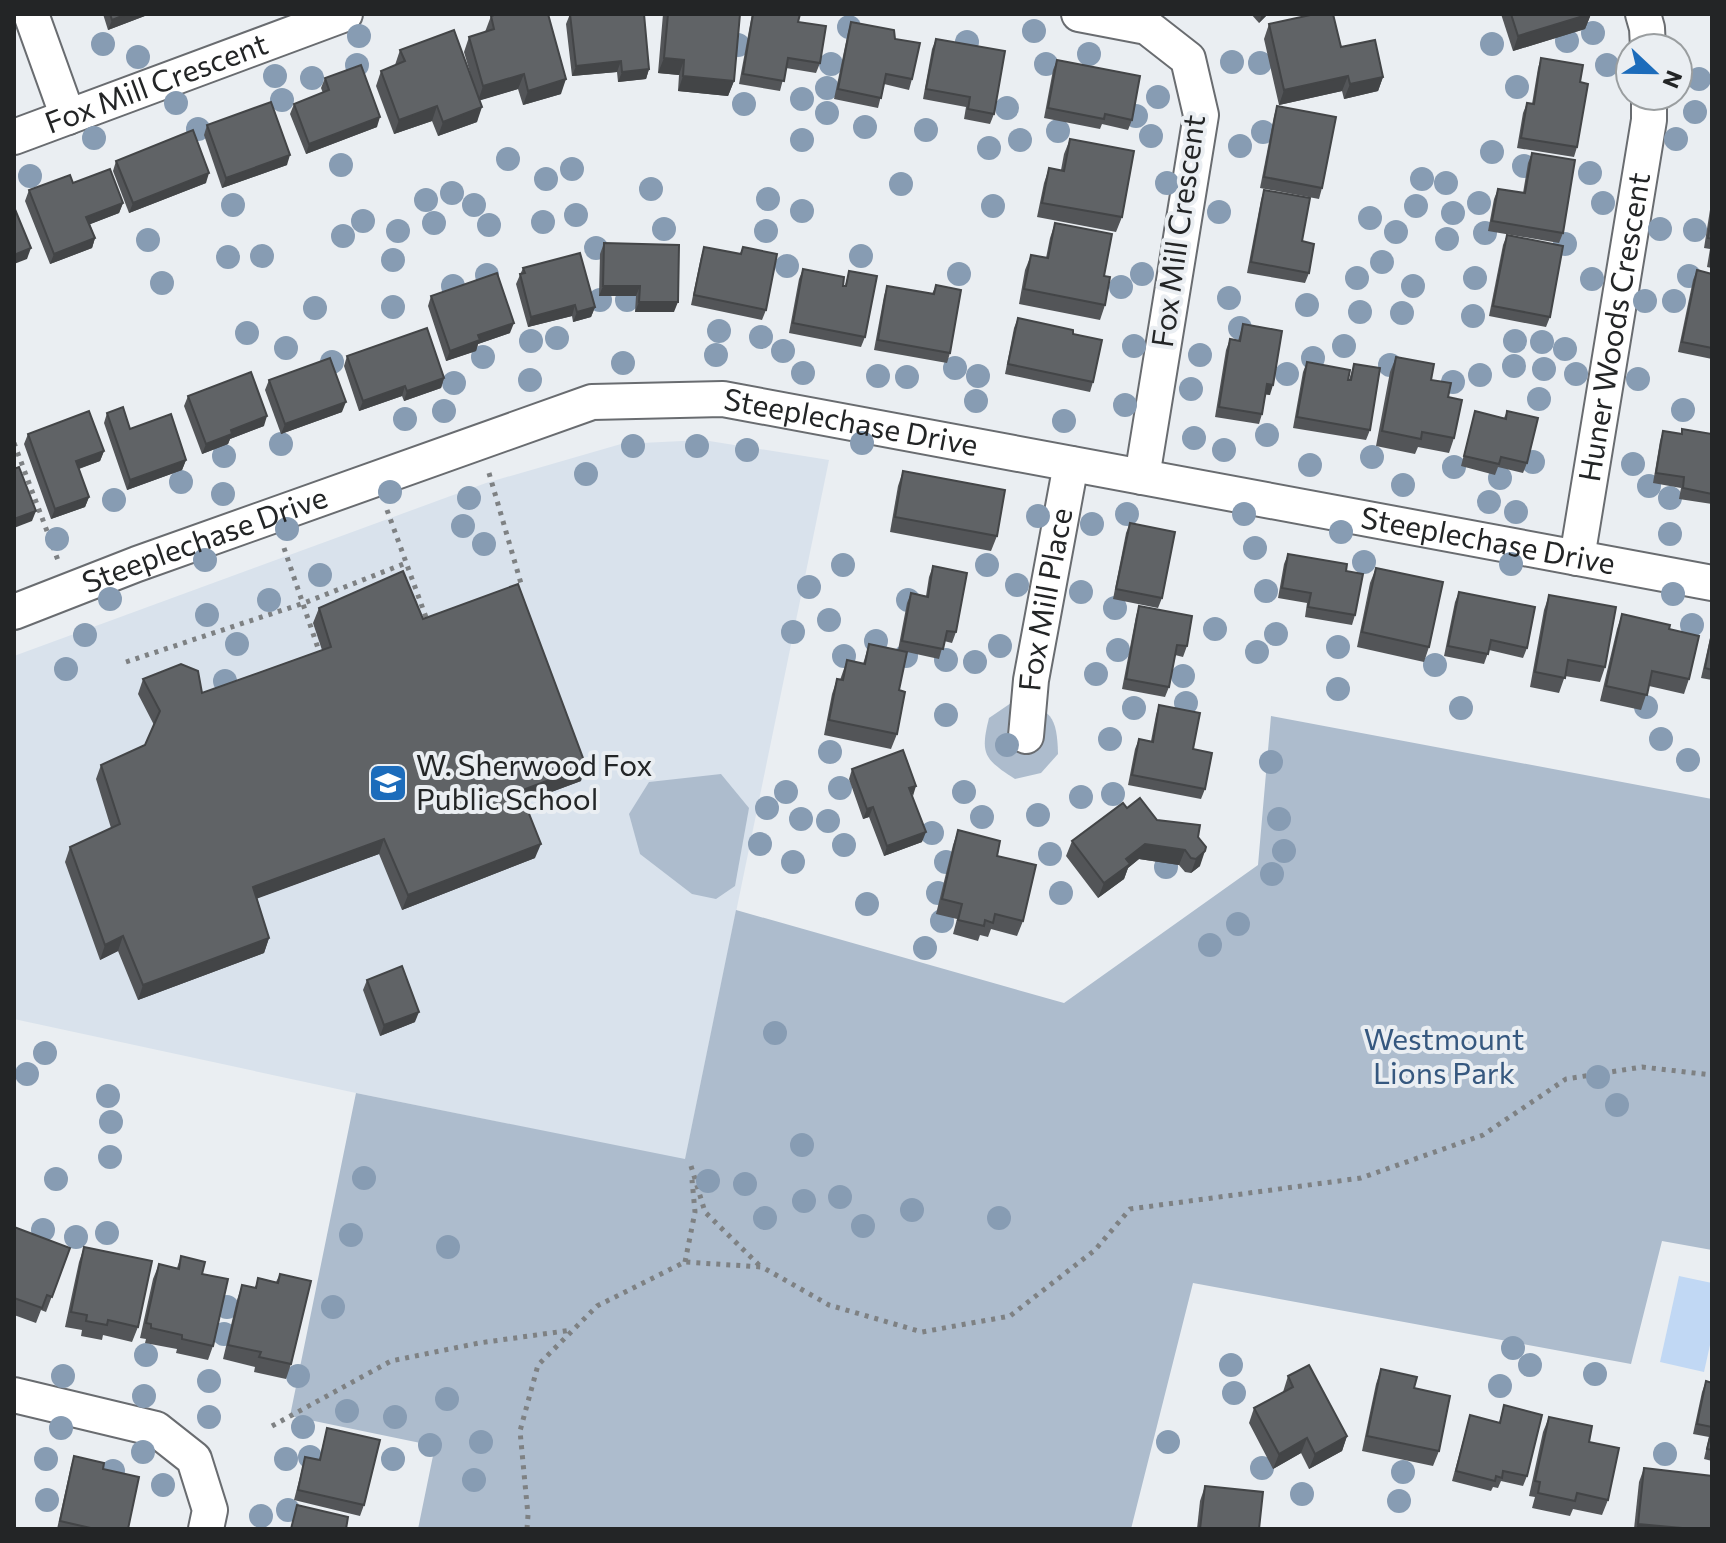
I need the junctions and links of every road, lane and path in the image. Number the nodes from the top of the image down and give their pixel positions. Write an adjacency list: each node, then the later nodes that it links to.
1 (31, 14): 5 (street)
2 (345, 14): 5 (street, Fox Mill Crescent)
3 (1079, 14): 10 (street, Fox Mill Crescent)
4 (1649, 112): 13 (street, Huner Woods Crescent)
5 (68, 117): 6 (street, Fox Mill Crescent)
6 (14, 137)
7 (14, 443): 17 (path)
8 (1071, 464): 10 (street, Steeplechase Drive); 17 (street, Steeplechase Drive); 23 (street, Fox Mill Place)
9 (489, 472): 16 (path)
10 (1142, 477): 13 (street, Steeplechase Drive)
11 (387, 510): 14 (path)
12 (284, 548): 18 (path)
13 (1577, 558): 15 (street, Steeplechase Drive)
14 (406, 563): 18 (path); 20 (path)
15 (1712, 583)
16 (522, 587)
17 (69, 591): 19 (street, Steeplechase Drive)
18 (304, 603): 21 (path); 22 (path)
19 (14, 612)
20 (427, 620)
21 (321, 658)
22 (126, 662)
23 (1026, 736)
24 (1712, 1075): 26 (path)
25 (685, 1262): 26 (path); 26 (path); 27 (path)
26 (762, 1267)
27 (573, 1330): 29 (path); 31 (path)
28 (14, 1395): 30 (street)
29 (272, 1426)
30 (206, 1529)
31 (527, 1529)

